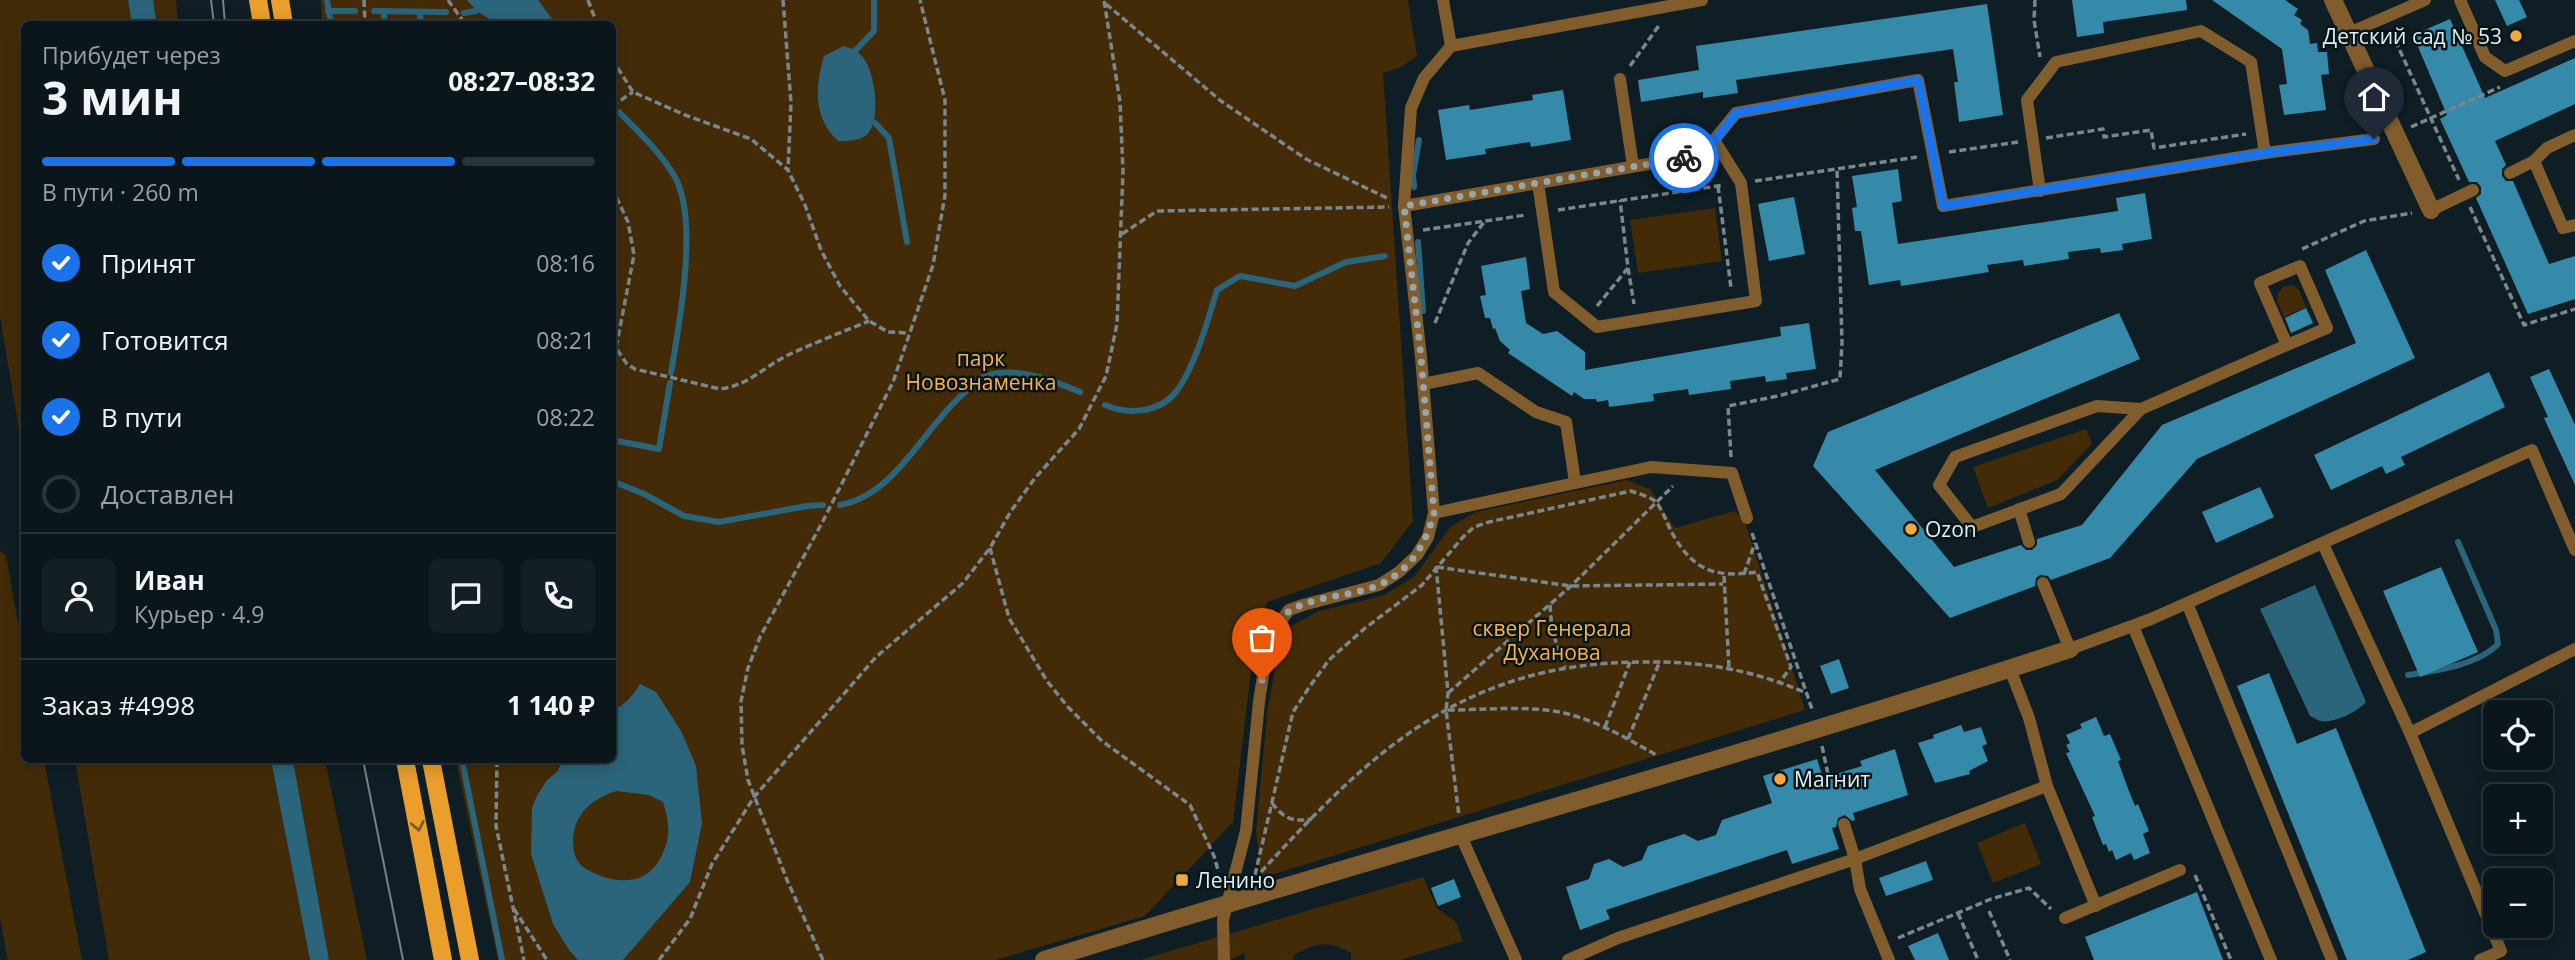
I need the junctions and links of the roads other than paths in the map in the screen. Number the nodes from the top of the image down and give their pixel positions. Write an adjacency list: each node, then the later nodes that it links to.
1 (258, 0): 8 (main road)
2 (279, 0): 9 (main road)
3 (1443, 0): 12 (lane)
4 (1702, 0): 12 (lane)
5 (2333, 0): 10 (street)
6 (2425, 0): 10 (lane)
7 (2460, 0): 11 (lane)
8 (262, 21)
9 (283, 21)
10 (2349, 33): 25 (street)
11 (2575, 41)
12 (1451, 46): 24 (lane)
13 (1620, 79): 19 (lane)
14 (2575, 135): 18 (lane)
15 (2374, 139): 17 (lane)
16 (1714, 140): 19 (lane); 21 (lane); 22 (lane)
17 (2265, 153): 22 (lane); 22 (lane)
18 (2534, 162): 20 (lane); 26 (lane)
19 (1633, 166): 21 (lane)
20 (2510, 173)
21 (1538, 183): 24 (lane)
22 (2040, 191)
23 (2468, 193): 25 (lane)
24 (1404, 206): 28 (lane)
25 (2431, 209)
26 (2575, 225)
27 (2287, 345): 27 (lane); 29 (lane)
28 (1423, 384): 30 (lane); 32 (lane)
29 (2141, 409): 31 (lane); 31 (lane)
30 (1575, 482): 32 (lane); 33 (lane)
31 (2019, 509): 34 (lane)
32 (1434, 513): 51 (lane)
33 (1747, 518)
34 (2029, 542)
35 (2323, 544): 36 (lane); 38 (lane); 43 (lane)
36 (2575, 550)
37 (2043, 583): 40 (lane)
38 (2187, 603): 39 (lane); 62 (lane)
39 (2133, 626): 40 (lane); 61 (lane)
40 (2070, 649): 42 (street)
41 (2575, 649): 43 (lane)
42 (2010, 668): 46 (lane); 48 (street)
43 (2410, 733): 63 (lane)
44 (406, 763): 54 (main road, one-way to 54)
45 (432, 763): 55 (main road)
46 (2047, 786): 49 (lane); 52 (lane)
47 (1844, 824): 49 (lane)
48 (1461, 836): 51 (street); 58 (lane)
49 (1855, 859): 59 (lane); 60 (lane)
50 (2180, 870): 52 (lane)
51 (1227, 904): 56 (street); 57 (lane)
52 (2096, 906): 53 (lane)
53 (2065, 918)
54 (443, 960)
55 (470, 960)
56 (1044, 960)
57 (1224, 960)
58 (1516, 960)
59 (1568, 960)
60 (1889, 960)
61 (2271, 960)
62 (2332, 960)
63 (2480, 960)

